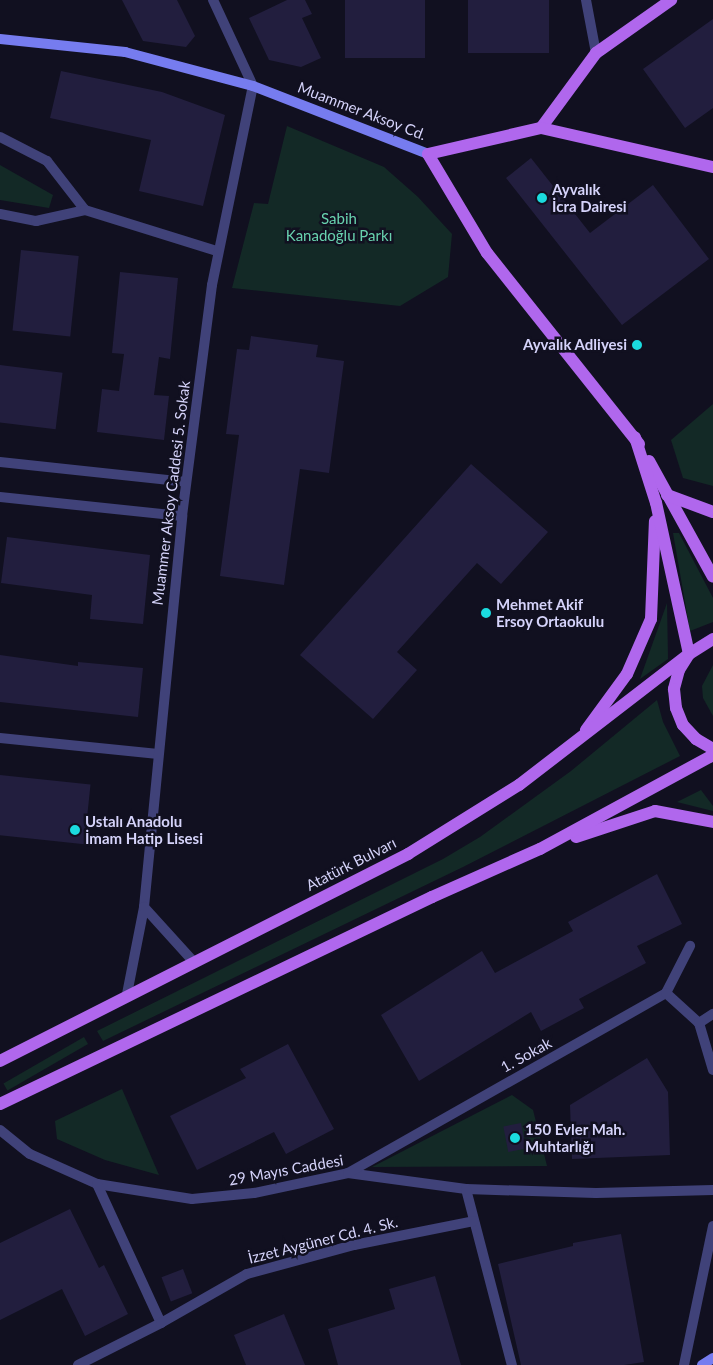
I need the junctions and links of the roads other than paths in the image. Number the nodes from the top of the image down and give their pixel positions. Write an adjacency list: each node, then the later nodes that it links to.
1 (213, 0): 6 (street)
2 (586, 0): 5 (street)
3 (671, 0): 5 (main road)
4 (0, 39): 6 (street, Muammer Aksoy Cd.)
5 (596, 53): 7 (main road)
6 (253, 86): 9 (street, Muammer Aksoy Cd.); 13 (street, Muammer Aksoy Caddesi 5. Sokak)
7 (541, 128): 9 (main road); 10 (main road)
8 (0, 137): 11 (street)
9 (428, 154): 14 (main road, Muammer Aksoy Cd.)
10 (713, 167)
11 (86, 210): 12 (street); 13 (street)
12 (0, 214)
13 (217, 251): 16 (street, Muammer Aksoy Caddesi 5. Sokak)
14 (635, 437): 17 (main road); 19 (main road)
15 (0, 462): 16 (street)
16 (186, 482): 21 (street, Muammer Aksoy Caddesi 5. Sokak)
17 (667, 495): 20 (main road); 22 (main road)
18 (0, 497): 21 (street)
19 (656, 503): 24 (main road); 26 (main road)
20 (713, 512)
21 (182, 516): 28 (street, Muammer Aksoy Caddesi 5. Sokak)
22 (713, 577)
23 (713, 639): 24 (main road, Atatürk Bulvarı)
24 (690, 654): 26 (main road, Atatürk Bulvarı); 27 (main road, Atatürk Bulvarı)
25 (0, 738): 28 (street)
26 (576, 743): 34 (main road, Atatürk Bulvarı)
27 (713, 749)
28 (158, 754): 32 (street, Muammer Aksoy Caddesi 5. Sokak)
29 (713, 755): 31 (main road)
30 (713, 822): 31 (main road)
31 (540, 849): 41 (main road)
32 (144, 907): 34 (street); 36 (street, Muammer Aksoy Caddesi 5. Sokak)
33 (690, 946): 35 (street)
34 (193, 961): 36 (main road, Atatürk Bulvarı)
35 (666, 993): 38 (street); 43 (street, 1. Sokak)
36 (127, 994): 39 (main road, Atatürk Bulvarı)
37 (713, 1014): 38 (street)
38 (699, 1022): 40 (street)
39 (0, 1061)
40 (713, 1070)
41 (0, 1104)
42 (0, 1130): 44 (street, 29 Mayıs Caddesi)
43 (348, 1173): 44 (street, 29 Mayıs Caddesi); 45 (street, 29 Mayıs Caddesi)
44 (96, 1184): 49 (street)
45 (466, 1189): 46 (street, 29 Mayıs Caddesi); 47 (street)
46 (713, 1190)
47 (474, 1221): 49 (street, İzzet Aygüner Cd. 4. Sk.); 52 (street)
48 (713, 1226): 53 (street)
49 (161, 1323): 51 (street, İzzet Aygüner Cd. 4. Sk.)
50 (713, 1358): 54 (street)
51 (78, 1365)
52 (512, 1365)
53 (684, 1365)
54 (702, 1365)

